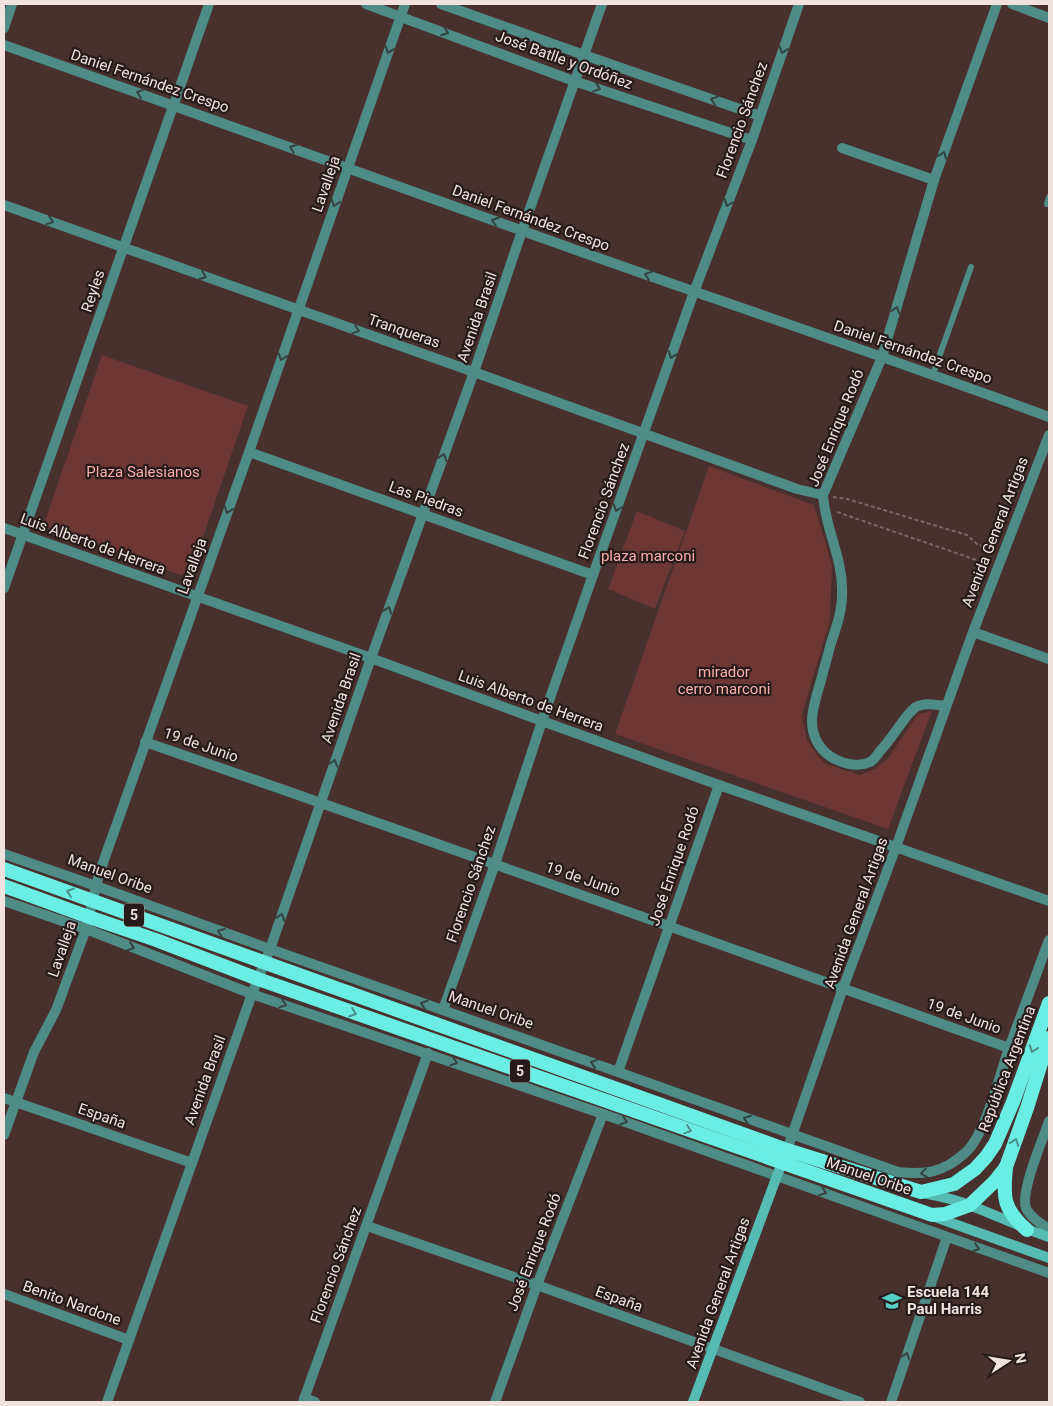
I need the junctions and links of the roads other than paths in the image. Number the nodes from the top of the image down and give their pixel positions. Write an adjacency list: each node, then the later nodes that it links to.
1 (12, 4): 12 (street)
2 (209, 4): 16 (street, Reyles)
3 (366, 4): 10 (street, José Batlle y Ordóñez)
4 (405, 4): 10 (street, Lavalleja)
5 (441, 4): 14 (street, José Batlle y Ordóñez)
6 (602, 4): 14 (street, Avenida Brasil)
7 (799, 4): 17 (street, Florencio Sánchez, one-way to 17)
8 (997, 4): 21 (street, José Enrique Rodó, one-way to 8)
9 (1012, 4): 11 (street)
10 (401, 16): 15 (street, José Batlle y Ordóñez, one-way to 15); 20 (street, Lavalleja, one-way to 20)
11 (1049, 18)
12 (4, 28)
13 (4, 45): 16 (street, Daniel Fernández Crespo, one-way to 13)
14 (584, 55): 15 (street, Avenida Brasil); 17 (street, José Batlle y Ordóñez, one-way to 14)
15 (574, 81): 18 (street, José Batlle y Ordóñez, one-way to 18); 23 (street, Avenida Brasil)
16 (174, 105): 20 (street, Daniel Fernández Crespo, one-way to 16); 24 (street, Reyles)
17 (760, 116): 18 (street, Florencio Sánchez)
18 (752, 140): 26 (street, Florencio Sánchez, one-way to 26)
19 (842, 148): 21 (street)
20 (348, 168): 23 (street, Daniel Fernández Crespo, one-way to 20); 27 (street, Lavalleja, one-way to 27)
21 (934, 180): 28 (street, José Enrique Rodó, one-way to 21)
22 (4, 205): 24 (street, Tranqueras, one-way to 24)
23 (522, 231): 26 (street, Daniel Fernández Crespo, one-way to 23); 29 (street, Avenida Brasil)
24 (124, 248): 27 (street, Tranqueras, one-way to 27); 38 (street, Reyles)
25 (971, 267): 30 (lane)
26 (694, 292): 28 (street, Daniel Fernández Crespo); 32 (street, Florencio Sánchez, one-way to 32)
27 (298, 310): 29 (street, Tranqueras, one-way to 29); 34 (street, Lavalleja, one-way to 34)
28 (882, 357): 30 (street, Daniel Fernández Crespo); 35 (street, José Enrique Rodó)
29 (474, 372): 32 (street, Tranqueras); 36 (street, Avenida Brasil, one-way to 29)
30 (933, 374): 31 (street, Daniel Fernández Crespo)
31 (1049, 417)
32 (644, 434): 35 (street, Tranqueras); 39 (street, Florencio Sánchez, one-way to 39)
33 (1049, 434): 42 (street, Avenida General Artigas)
34 (249, 452): 36 (street, Las Piedras); 41 (street, Lavalleja, one-way to 41)
35 (824, 495): 45 (street, José Enrique Rodó)
36 (422, 513): 39 (street, Las Piedras); 43 (street, Avenida Brasil, one-way to 36)
37 (4, 528): 38 (street, Luis Alberto de Herrera)
38 (22, 535): 40 (street, Reyles); 41 (street, Luis Alberto de Herrera)
39 (594, 575): 46 (street, Florencio Sánchez)
40 (4, 588)
41 (197, 597): 43 (street, Luis Alberto de Herrera); 47 (street, Lavalleja)
42 (973, 632): 44 (street); 45 (street, Avenida General Artigas)
43 (371, 658): 46 (street, Luis Alberto de Herrera); 49 (street, Avenida Brasil, one-way to 43)
44 (1049, 660)
45 (946, 706): 50 (street, Avenida General Artigas)
46 (542, 721): 48 (street, Luis Alberto de Herrera); 52 (street, Florencio Sánchez)
47 (146, 742): 49 (street, 19 de Junio); 55 (street, Lavalleja)
48 (719, 785): 50 (street, Luis Alberto de Herrera); 61 (street, José Enrique Rodó)
49 (321, 802): 52 (street, 19 de Junio); 64 (street, Avenida Brasil, one-way to 49)
50 (896, 847): 57 (street, Luis Alberto de Herrera); 67 (street, Avenida General Artigas)
51 (4, 854): 55 (street, Manuel Oribe)
52 (495, 864): 61 (street, 19 de Junio); 70 (street, Florencio Sánchez)
53 (4, 869): 56 (highway, Manuel Oribe / 5, one-way to 53)
54 (4, 886): 59 (highway, Manuel Oribe / 5)
55 (96, 886): 56 (street, Lavalleja); 64 (street, Manuel Oribe, one-way to 55)
56 (93, 900): 59 (street, Lavalleja); 60 (highway, Manuel Oribe / 5)
57 (1049, 901)
58 (4, 902): 59 (street)
59 (87, 923): 62 (highway, Manuel Oribe / 5); 68 (street, one-way to 68); 76 (street, Lavalleja)
60 (162, 925): 62 (street); 65 (highway, Manuel Oribe / 5)
61 (669, 925): 67 (street, 19 de Junio); 74 (street, José Enrique Rodó)
62 (156, 940): 66 (highway, Manuel Oribe / 5)
63 (1049, 940): 72 (street)
64 (270, 949): 65 (street, Avenida Brasil); 70 (street, Manuel Oribe, one-way to 64)
65 (264, 963): 66 (street, Avenida Brasil); 82 (highway, Manuel Oribe / 5)
66 (258, 979): 68 (street, Avenida Brasil); 82 (highway, Manuel Oribe / 5, one-way to 82)
67 (843, 988): 72 (street, 19 de Junio); 80 (street, Avenida General Artigas)
68 (252, 994): 73 (street, one-way to 73); 81 (street, Avenida Brasil)
69 (1049, 1003): 84 (highway, República Argentina, one-way to 84)
70 (443, 1010): 74 (street, Manuel Oribe, one-way to 70)
71 (1049, 1038): 83 (highway, República Argentina, one-way to 71)
72 (1009, 1048): 80 (street, Manuel Oribe, one-way to 80)
73 (428, 1053): 77 (street, one-way to 77); 87 (street, Florencio Sánchez)
74 (618, 1072): 80 (street, Manuel Oribe, one-way to 74)
75 (4, 1098): 76 (street, España)
76 (15, 1102): 79 (street, Lavalleja); 81 (street, España)
77 (603, 1114): 82 (street, one-way to 82); 94 (street, José Enrique Rodó)
78 (1049, 1121): 88 (street)
79 (4, 1135)
80 (792, 1135): 82 (street, Avenida General Artigas)
81 (192, 1163): 96 (street, Avenida Brasil)
82 (782, 1163): 84 (highway, Manuel Oribe / 5); 86 (highway, Manuel Oribe / 5); 90 (street, one-way to 90); 97 (main road, Avenida General Artigas)
83 (1006, 1166): 85 (highway, República Argentina); 89 (highway)
84 (921, 1192): 85 (main road, 5)
85 (970, 1205): 86 (highway, República Argentina); 89 (main road, 5)
86 (932, 1215): 92 (main road, 5)
87 (367, 1226): 94 (street, España); 98 (street, Florencio Sánchez)
88 (1049, 1229)
89 (1028, 1230): 91 (main road, 5)
90 (947, 1237): 93 (street, one-way to 93); 104 (street, one-way to 90)
91 (1049, 1238)
92 (1049, 1258)
93 (1049, 1273)
94 (537, 1285): 97 (street, España); 101 (street, José Enrique Rodó)
95 (4, 1294): 96 (street, Benito Nardone)
96 (129, 1340): 99 (street, Avenida Brasil)
97 (713, 1349): 102 (main road, Avenida General Artigas); 103 (street, España)
98 (304, 1400): 100 (street)
99 (108, 1402)
100 (315, 1402)
101 (495, 1402)
102 (694, 1402)
103 (860, 1402)
104 (890, 1402)

